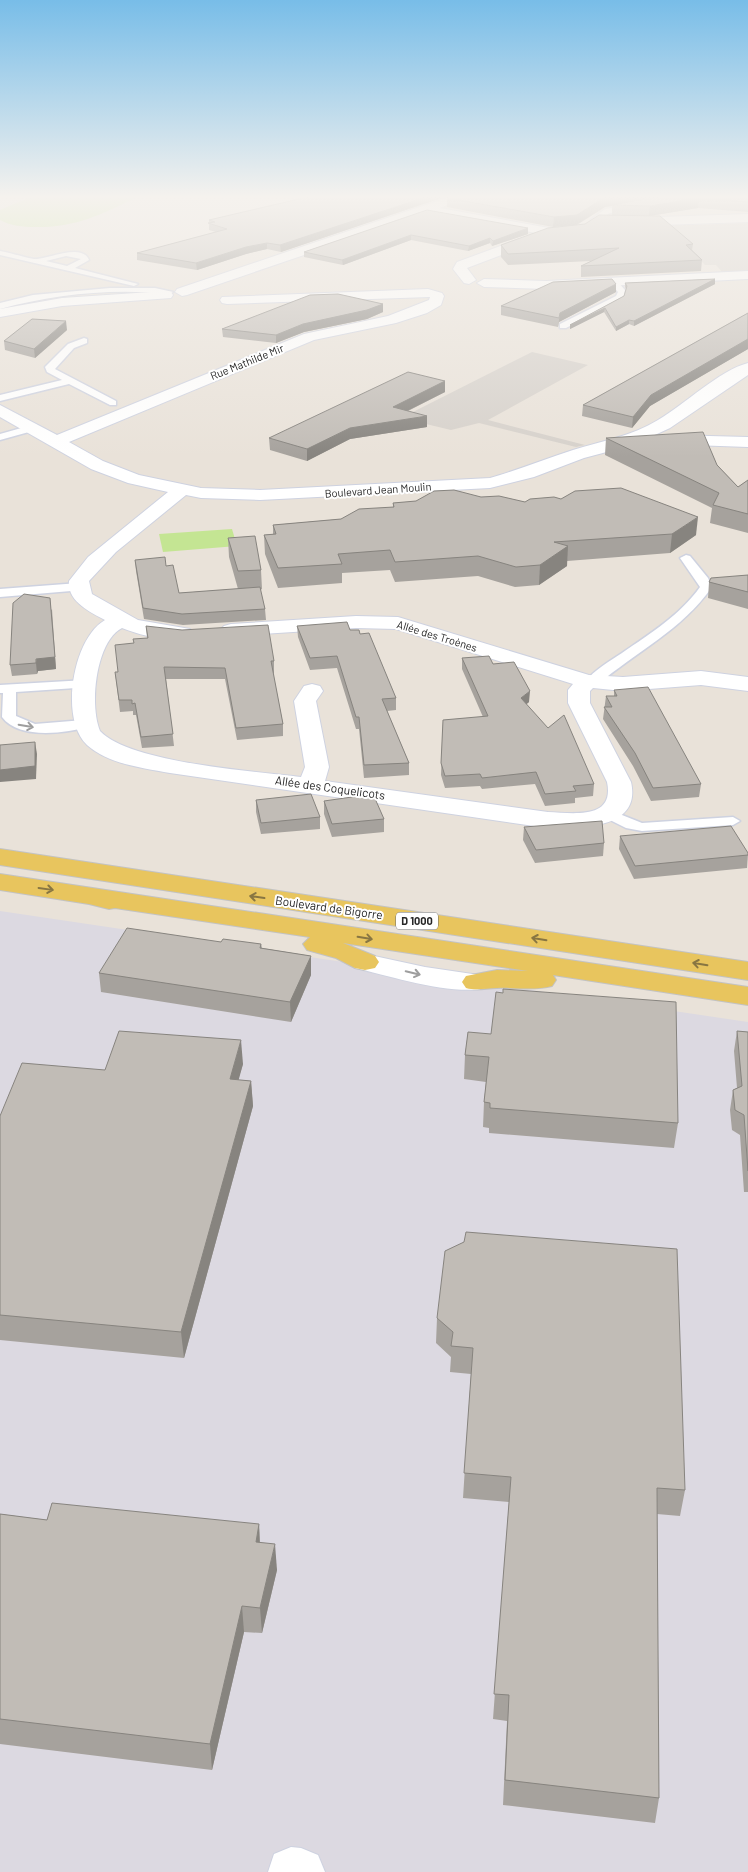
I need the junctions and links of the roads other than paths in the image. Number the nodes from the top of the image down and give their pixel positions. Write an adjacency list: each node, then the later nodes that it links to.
1 (125, 282): 7 (lane)
2 (204, 282): 7 (street)
3 (455, 282): 6 (street)
4 (605, 282): 6 (street)
5 (613, 282): 10 (lane)
6 (452, 289): 7 (street); 19 (street, Rue Mathilde Mir)
7 (172, 293): 8 (lane); 9 (street)
8 (0, 306)
9 (0, 313)
10 (562, 326)
11 (84, 341): 13 (lane)
12 (748, 368): 20 (street, Boulevard Jean Moulin)
13 (70, 381): 14 (lane); 15 (lane)
14 (0, 398)
15 (113, 403)
16 (0, 410): 17 (street, Boulevard Jean Moulin)
17 (32, 428): 18 (lane); 19 (street, Boulevard Jean Moulin)
18 (0, 437)
19 (57, 441): 22 (street, Boulevard Jean Moulin)
20 (627, 441): 21 (street); 22 (street, Boulevard Jean Moulin)
21 (748, 442)
22 (181, 490): 24 (street)
23 (686, 558): 27 (lane)
24 (79, 587): 25 (lane); 26 (street)
25 (0, 593)
26 (120, 621): 27 (street, Allée des Troènes); 28 (street)
27 (590, 681): 29 (street, Allée des Troènes); 34 (street)
28 (86, 684): 30 (lane); 32 (street)
29 (748, 684)
30 (5, 688): 32 (lane, one-way to 32)
31 (312, 691): 33 (street)
32 (84, 724): 33 (street, Allée des Coquelicots)
33 (311, 784): 34 (street, Allée des Coquelicots)
34 (607, 813): 35 (lane)
35 (733, 821)
36 (0, 857): 40 (main road, Boulevard de Bigorre / D 1000, one-way to 36)
37 (0, 882): 38 (main road, D 1000, one-way to 38)
38 (92, 896): 39 (main road); 42 (main road, Boulevard de Bigorre / D 1000, one-way to 42)
39 (365, 962): 41 (street, one-way to 41)
40 (748, 971)
41 (476, 982): 43 (main road)
42 (748, 996)
43 (748, 1011)

